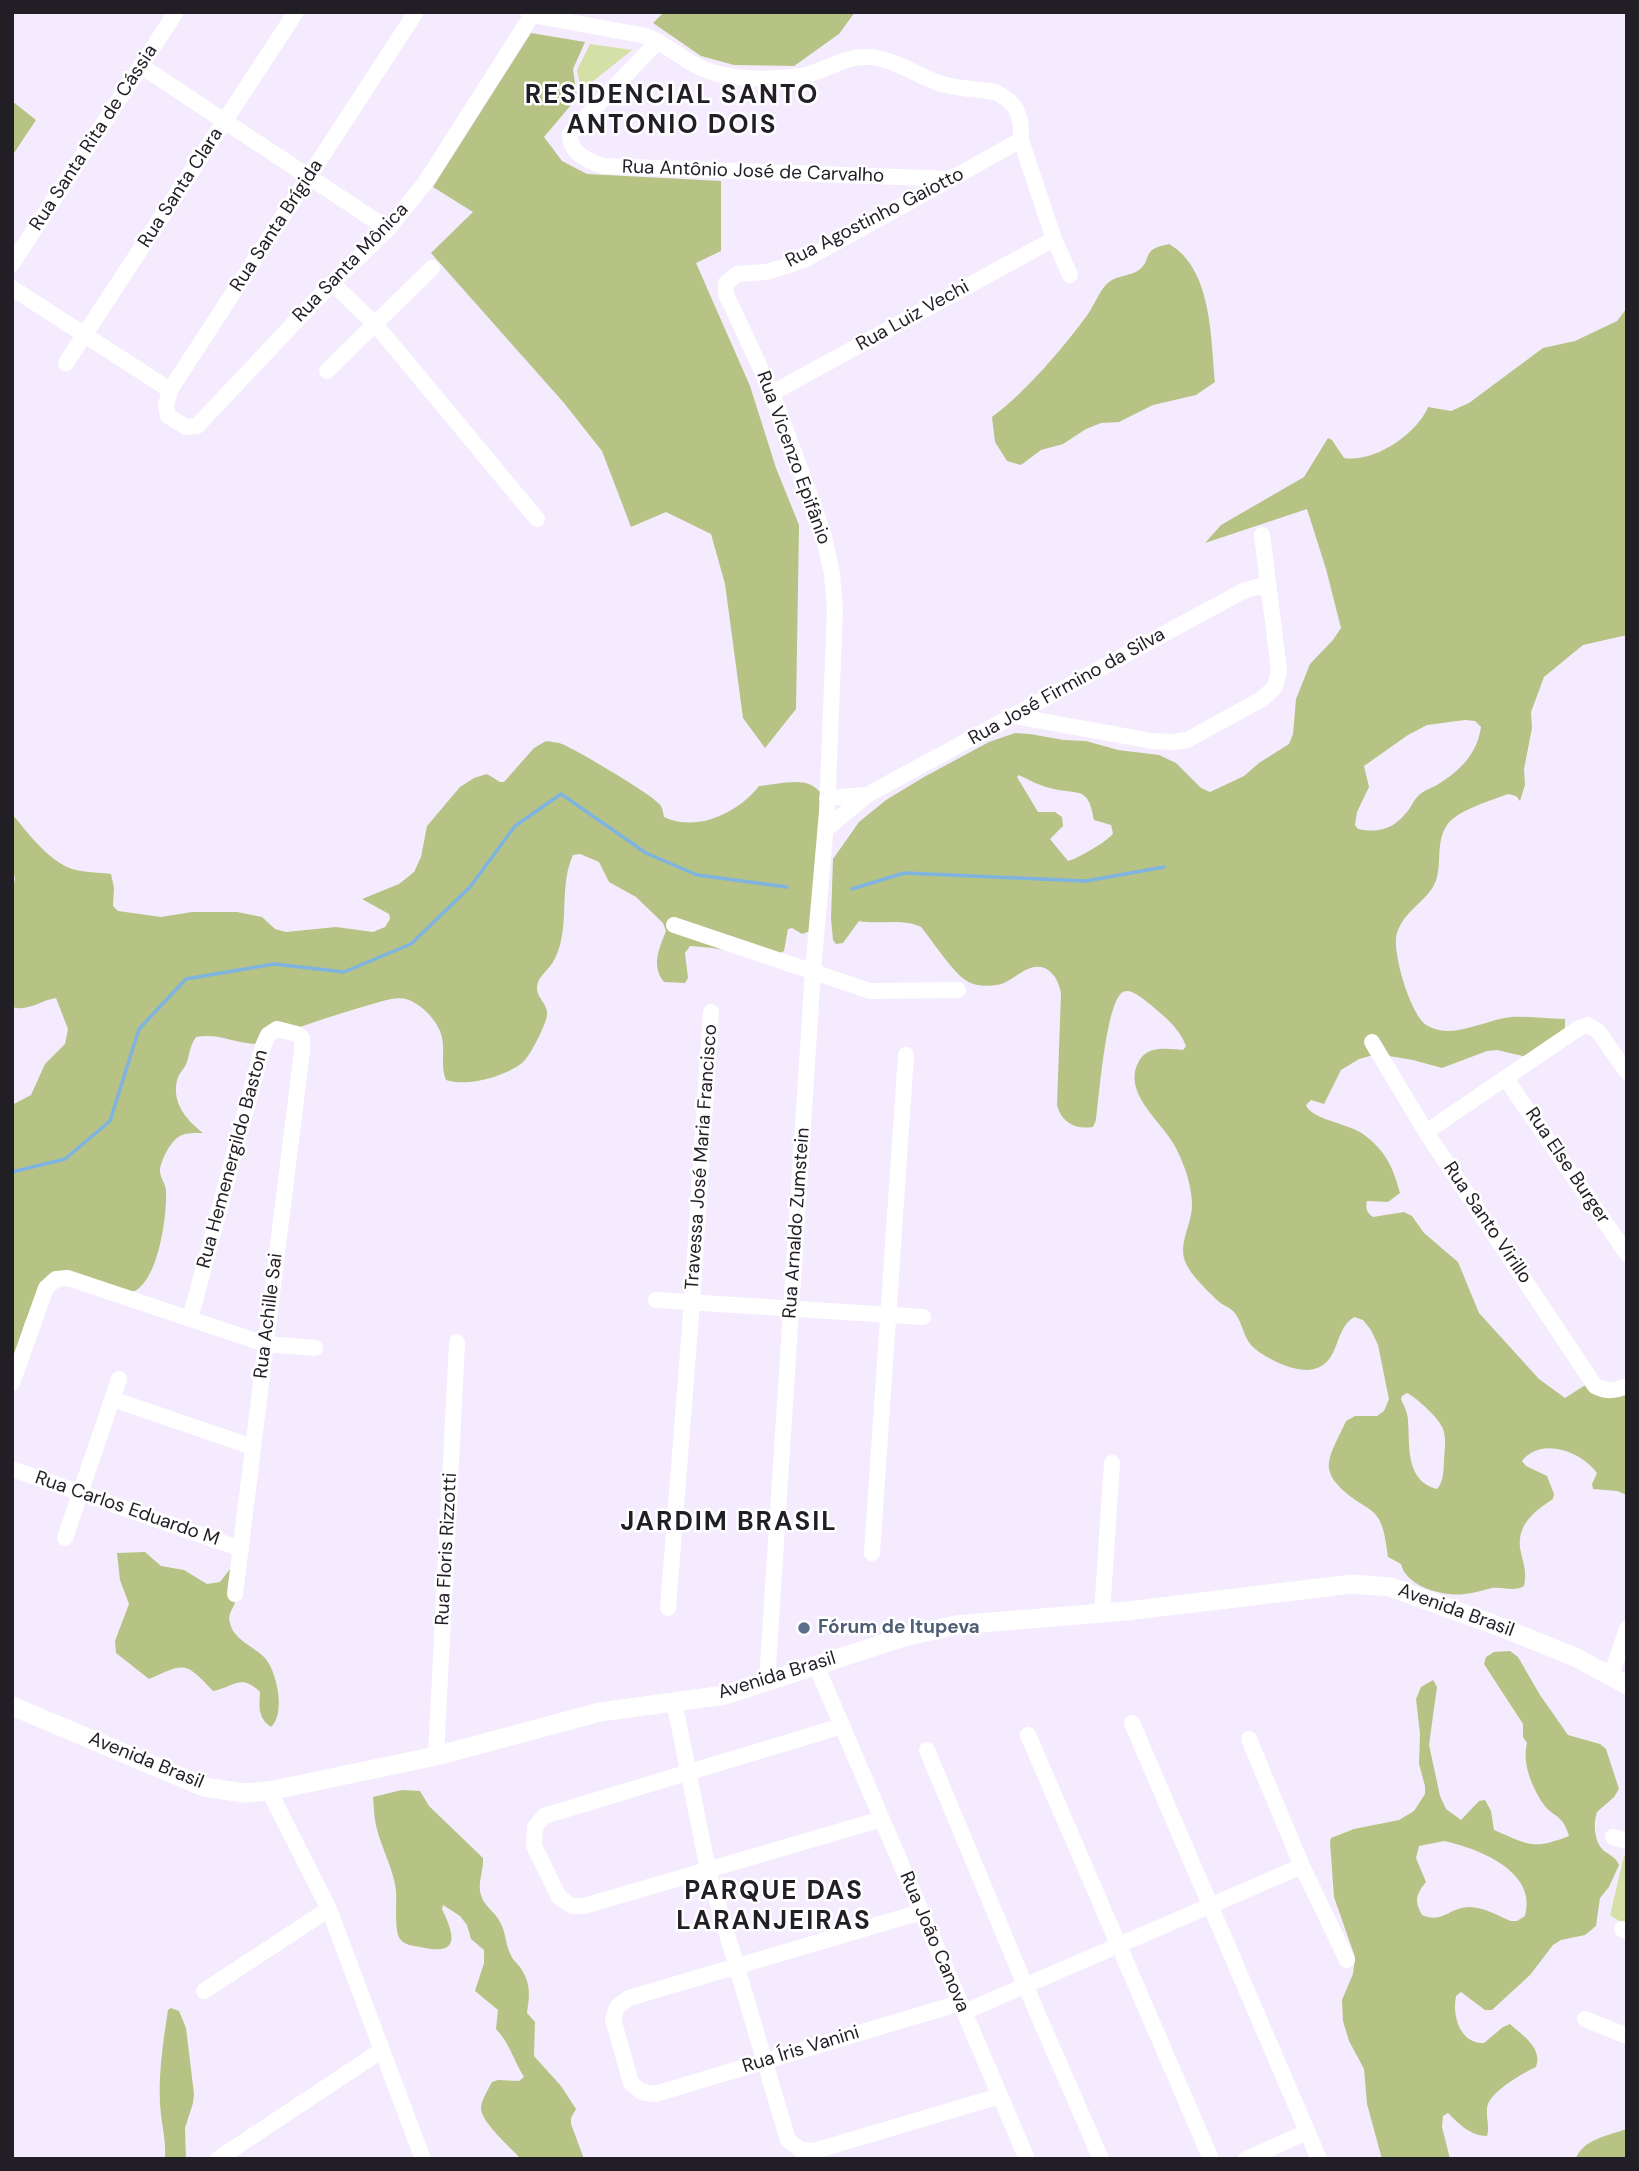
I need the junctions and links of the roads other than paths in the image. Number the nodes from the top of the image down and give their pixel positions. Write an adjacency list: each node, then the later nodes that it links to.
1 (176, 12): 6 (street, Rua Santa Rita de Cássia)
2 (296, 12): 7 (street, Rua Santa Clara)
3 (416, 12): 9 (street, Rua Santa Brígida)
4 (531, 14): 5 (street); 13 (street, Rua Santa Mônica)
5 (659, 41): 8 (street); 10 (street, Rua Antônio José de Carvalho)
6 (141, 66): 7 (street); 15 (street, Rua Santa Rita de Cássia)
7 (225, 120): 9 (street); 22 (street, Rua Santa Clara)
8 (1021, 140): 11 (street, Rua Agostinho Gaiotto); 14 (street)
9 (310, 176): 13 (street); 25 (street, Rua Santa Brígida)
10 (894, 177): 11 (street, Rua Antônio José de Carvalho); 12 (street)
11 (953, 179): 12 (street, Rua Agostinho Gaiotto)
12 (908, 203): 19 (street, Rua Agostinho Gaiotto)
13 (388, 229): 18 (street, Rua Santa Mônica)
14 (1054, 239): 17 (street); 26 (street, Rua Luiz Vechi)
15 (12, 264)
16 (432, 268): 21 (street)
17 (1070, 275)
18 (332, 283): 21 (street); 25 (street, Rua Santa Mônica)
19 (726, 283): 26 (street, Rua Vicenzo Epifânio)
20 (12, 288): 22 (street)
21 (375, 324): 24 (street); 27 (street)
22 (85, 335): 23 (street, Rua Santa Clara); 25 (street)
23 (66, 363)
24 (327, 371)
25 (170, 390)
26 (772, 393): 31 (street, Rua Vicenzo Epifânio)
27 (537, 519)
28 (1262, 535): 29 (street)
29 (1269, 588): 30 (street, Rua José Firmino da Silva); 30 (street)
30 (1014, 716): 32 (street, Rua José Firmino da Silva)
31 (828, 765): 33 (street, Rua Arnaldo Zumstein)
32 (867, 795): 33 (street, Rua José Firmino da Silva); 34 (street, Rua José Firmino da Silva)
33 (827, 798): 34 (street, Rua Arnaldo Zumstein)
34 (826, 829): 36 (street, Rua Arnaldo Zumstein)
35 (674, 925): 36 (street)
36 (813, 971): 37 (street); 48 (street, Rua Arnaldo Zumstein)
37 (958, 990)
38 (711, 1012): 47 (street, Travessa José Maria Francisco)
39 (302, 1038): 51 (street, Rua Hemenergildo Baston); 53 (street, Rua Achille Sai)
40 (1372, 1042): 44 (street, Rua Santo Virillo)
41 (906, 1055): 49 (street)
42 (1627, 1072): 43 (street)
43 (1506, 1079): 44 (street); 45 (street, Rua Else Burger)
44 (1426, 1132): 57 (street, Rua Santo Virillo)
45 (1627, 1254)
46 (656, 1300): 47 (street)
47 (692, 1302): 48 (street); 67 (street, Travessa José Maria Francisco)
48 (792, 1308): 49 (street); 72 (street, Rua Arnaldo Zumstein)
49 (887, 1315): 50 (street); 65 (street)
50 (923, 1317)
51 (190, 1319): 53 (street); 56 (street)
52 (457, 1342): 80 (street, Rua Floris Rizzotti)
53 (265, 1344): 54 (street); 59 (street, Rua Achille Sai)
54 (315, 1348)
55 (119, 1379): 58 (street)
56 (12, 1382)
57 (1620, 1388)
58 (112, 1399): 59 (street); 62 (street)
59 (253, 1447): 64 (street, Rua Achille Sai)
60 (1112, 1463): 68 (street)
61 (12, 1469): 62 (street, Rua Carlos Eduardo M)
62 (80, 1493): 63 (street); 64 (street, Rua Carlos Eduardo M)
63 (65, 1538)
64 (241, 1549): 66 (street, Rua Achille Sai)
65 (873, 1553)
66 (235, 1594)
67 (668, 1608)
68 (1102, 1613): 70 (main road, Avenida Brasil); 71 (main road, Avenida Brasil)
69 (1627, 1629): 71 (street)
70 (817, 1665): 72 (main road, Avenida Brasil); 76 (street, Rua João Canova)
71 (1619, 1680)
72 (767, 1681): 73 (main road, Avenida Brasil)
73 (674, 1701): 80 (main road, Avenida Brasil); 81 (street)
74 (12, 1706): 82 (main road, Avenida Brasil)
75 (1132, 1723): 86 (street)
76 (842, 1726): 81 (street); 83 (street, Rua João Canova)
77 (1028, 1735): 89 (street)
78 (1249, 1739): 84 (street)
79 (928, 1750): 92 (street)
80 (436, 1756): 82 (main road, Avenida Brasil)
81 (688, 1772): 85 (street); 85 (street)
82 (269, 1791): 87 (street)
83 (882, 1819): 85 (street); 88 (street, Rua João Canova)
84 (1302, 1866): 86 (street, Rua Íris Vanini); 90 (street)
85 (708, 1870): 91 (street)
86 (1210, 1905): 89 (street, Rua Íris Vanini); 100 (street)
87 (329, 1909): 93 (street); 97 (street)
88 (921, 1912): 91 (street); 94 (street, Rua João Canova)
89 (1118, 1945): 92 (street, Rua Íris Vanini); 105 (street)
90 (1347, 1960)
91 (737, 1966): 98 (street); 98 (street, Rua Íris Vanini)
92 (1025, 1985): 94 (street, Rua Íris Vanini); 104 (street)
93 (204, 1991)
94 (962, 2007): 98 (street, Rua Íris Vanini); 99 (street, Rua João Canova)
95 (1585, 2019): 96 (street)
96 (1627, 2036)
97 (382, 2050): 101 (street); 102 (street)
98 (765, 2061): 99 (street)
99 (1000, 2096): 103 (street, Rua João Canova)
100 (1307, 2132): 106 (street); 107 (street)
101 (218, 2159)
102 (423, 2159)
103 (1027, 2159)
104 (1101, 2159)
105 (1211, 2159)
106 (1247, 2159)
107 (1319, 2159)

